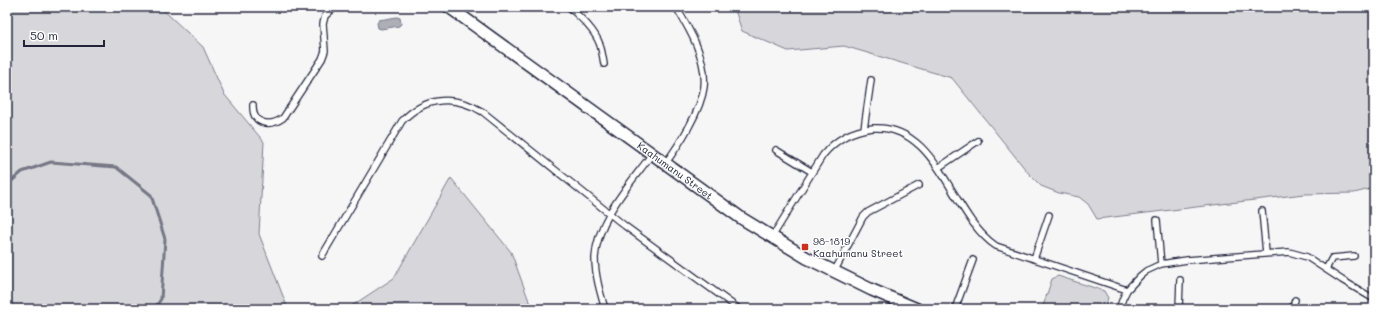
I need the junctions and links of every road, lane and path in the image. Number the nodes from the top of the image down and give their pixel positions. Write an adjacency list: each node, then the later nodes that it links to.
1 (335, 7): 7 (lane)
2 (449, 7): 11 (street, Kaahumanu Street)
3 (569, 7): 5 (lane)
4 (676, 7): 12 (lane)
5 (604, 64)
6 (871, 80): 8 (lane)
7 (253, 106)
8 (864, 129): 13 (lane); 14 (lane)
9 (978, 142): 13 (lane)
10 (776, 150): 14 (lane)
11 (652, 154): 12 (street, Kaahumanu Street); 17 (lane)
12 (665, 164): 20 (street, Kaahumanu Street)
13 (938, 168): 24 (lane)
14 (812, 172): 20 (lane)
15 (919, 185): 28 (lane)
16 (1262, 211): 21 (lane)
17 (609, 213): 22 (lane); 33 (lane); 34 (lane)
18 (1049, 215): 24 (lane)
19 (1157, 220): 26 (lane)
20 (772, 237): 28 (street, Kaahumanu Street)
21 (1266, 253): 26 (lane); 27 (lane)
22 (322, 256)
23 (1354, 256): 27 (lane)
24 (1034, 259): 30 (lane)
25 (973, 260): 36 (lane)
26 (1161, 264): 30 (lane)
27 (1326, 269): 31 (lane)
28 (834, 272): 35 (street, Kaahumanu Street)
29 (1180, 280): 38 (lane)
30 (1127, 290): 37 (lane)
31 (1374, 299)
32 (1295, 300): 39 (lane)
33 (605, 309)
34 (739, 309)
35 (917, 309)
36 (955, 309)
37 (1119, 309)
38 (1179, 309)
39 (1292, 309)

